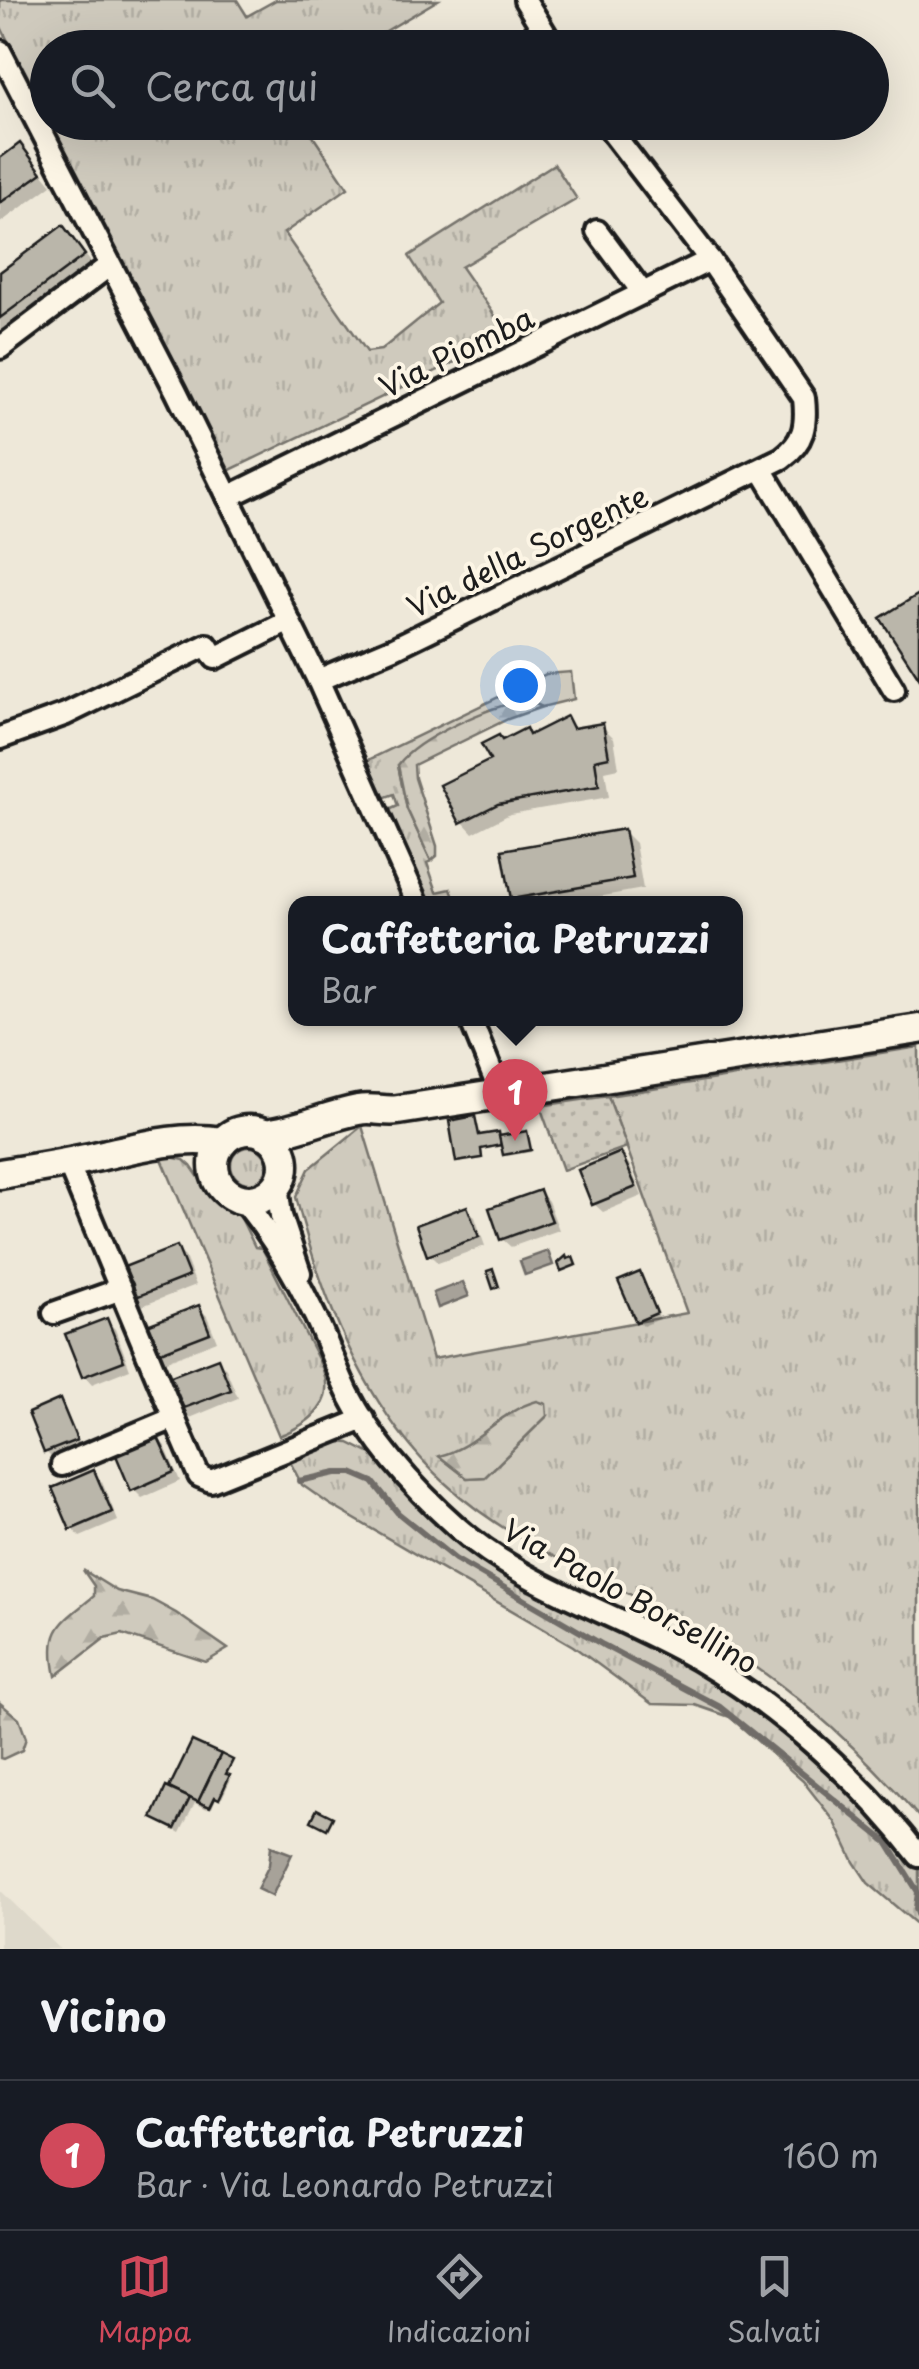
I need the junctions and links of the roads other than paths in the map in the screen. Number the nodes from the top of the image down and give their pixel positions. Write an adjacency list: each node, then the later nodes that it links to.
1 (525, 0): 2 (street)
2 (543, 30)
3 (0, 50): 4 (street)
4 (8, 92): 5 (street)
5 (30, 129)
6 (36, 140): 10 (street)
7 (618, 140): 9 (street, Via della Sorgente)
8 (597, 232): 11 (street)
9 (710, 260): 11 (street, Via Piomba); 13 (street, Via della Sorgente)
10 (110, 265): 12 (street); 14 (street)
11 (643, 293): 14 (street, Via Piomba)
12 (0, 348)
13 (761, 468): 16 (street, Via della Sorgente); 17 (street)
14 (228, 497): 15 (street)
15 (289, 621): 16 (street); 18 (street)
16 (318, 680): 19 (street)
17 (894, 690)
18 (0, 738)
19 (414, 896)
20 (473, 1026): 22 (street)
21 (919, 1029): 22 (main road)
22 (501, 1094): 23 (main road)
23 (380, 1112): 24 (main road); 30 (main road)
24 (264, 1134): 25 (main road); 30 (main road)
25 (223, 1142): 26 (main road); 28 (main road)
26 (108, 1154): 27 (main road); 28 (main road)
27 (68, 1163): 29 (main road); 32 (street)
28 (214, 1170): 31 (main road)
29 (0, 1174)
30 (281, 1176): 31 (main road); 34 (street, Via Paolo Borsellino)
31 (243, 1200): 34 (street, Via Paolo Borsellino)
32 (120, 1289): 33 (street); 35 (street)
33 (54, 1313)
34 (314, 1313): 36 (street, Via Paolo Borsellino)
35 (174, 1418): 36 (street); 37 (street)
36 (364, 1419): 38 (street, Via Paolo Borsellino)
37 (62, 1465)
38 (919, 1856)

